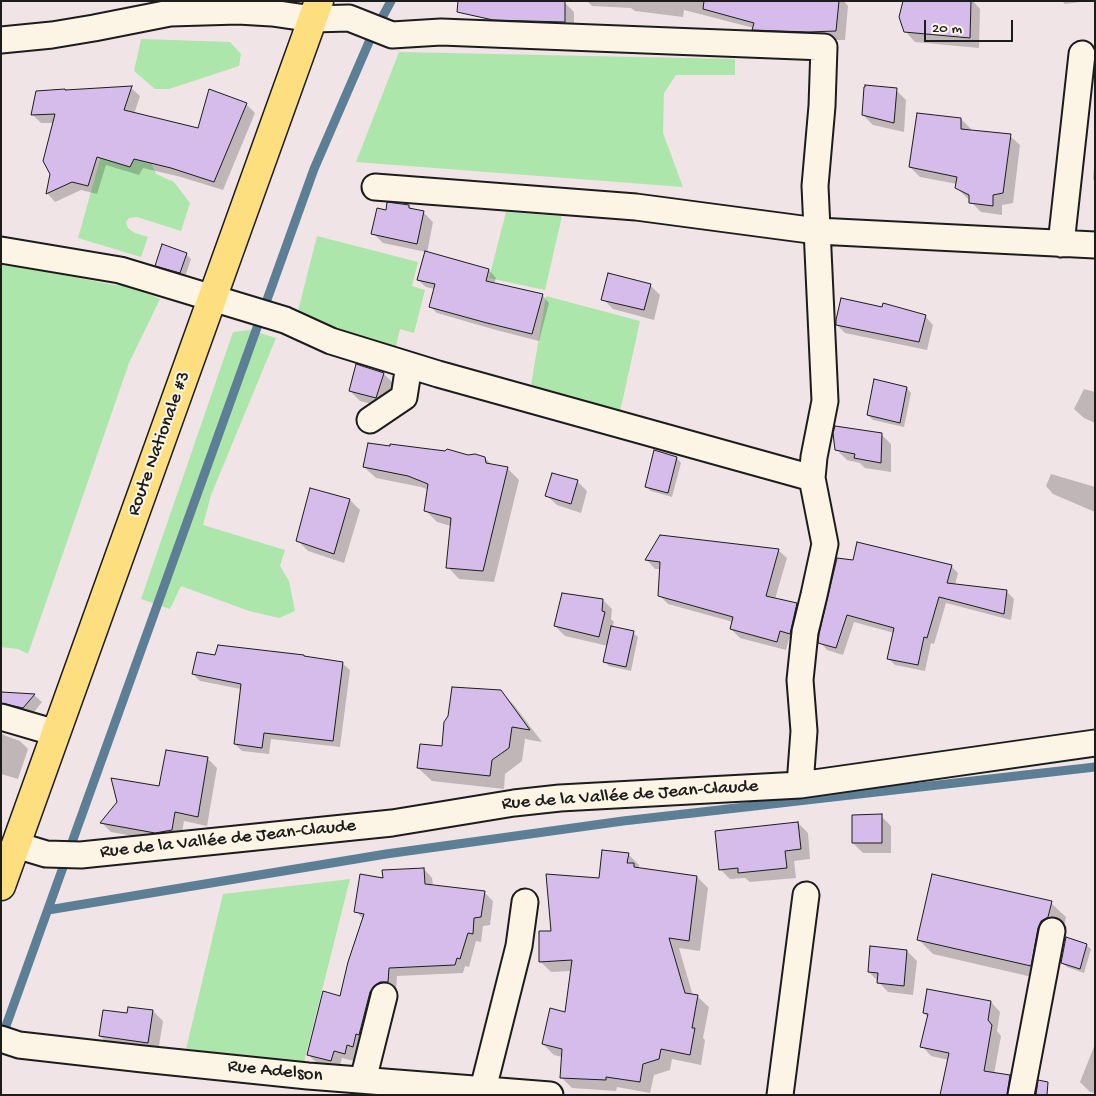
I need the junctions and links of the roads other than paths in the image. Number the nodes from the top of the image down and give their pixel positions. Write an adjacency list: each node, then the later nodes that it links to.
1 (316, 10): 2 (street); 5 (street); 9 (main road, Route Nationale #3)
2 (1, 40)
3 (1082, 54): 6 (street)
4 (375, 187): 5 (street)
5 (817, 231): 6 (street); 12 (street)
6 (1061, 244): 7 (street)
7 (1095, 245)
8 (1, 250): 9 (street)
9 (212, 299): 10 (street); 14 (main road, Route Nationale #3)
10 (409, 365): 11 (street); 12 (street)
11 (370, 420)
12 (812, 478): 16 (street)
13 (1, 717): 14 (street)
14 (56, 733): 17 (main road, Route Nationale #3)
15 (1095, 743): 16 (street, Rue de la Vallée de Jean-Claude)
16 (800, 784): 17 (street, Rue de la Vallée de Jean-Claude)
17 (16, 845): 18 (main road, Route Nationale #3)
18 (1, 886)
19 (806, 895): 27 (street)
20 (525, 902): 25 (street)
21 (1052, 931): 28 (street)
22 (384, 996): 24 (street)
23 (10, 1042): 24 (street, Rue Adelson)
24 (362, 1080): 25 (street, Rue Adelson)
25 (483, 1089): 26 (street, Rue Adelson)
26 (550, 1095)
27 (780, 1095)
28 (1021, 1095)

